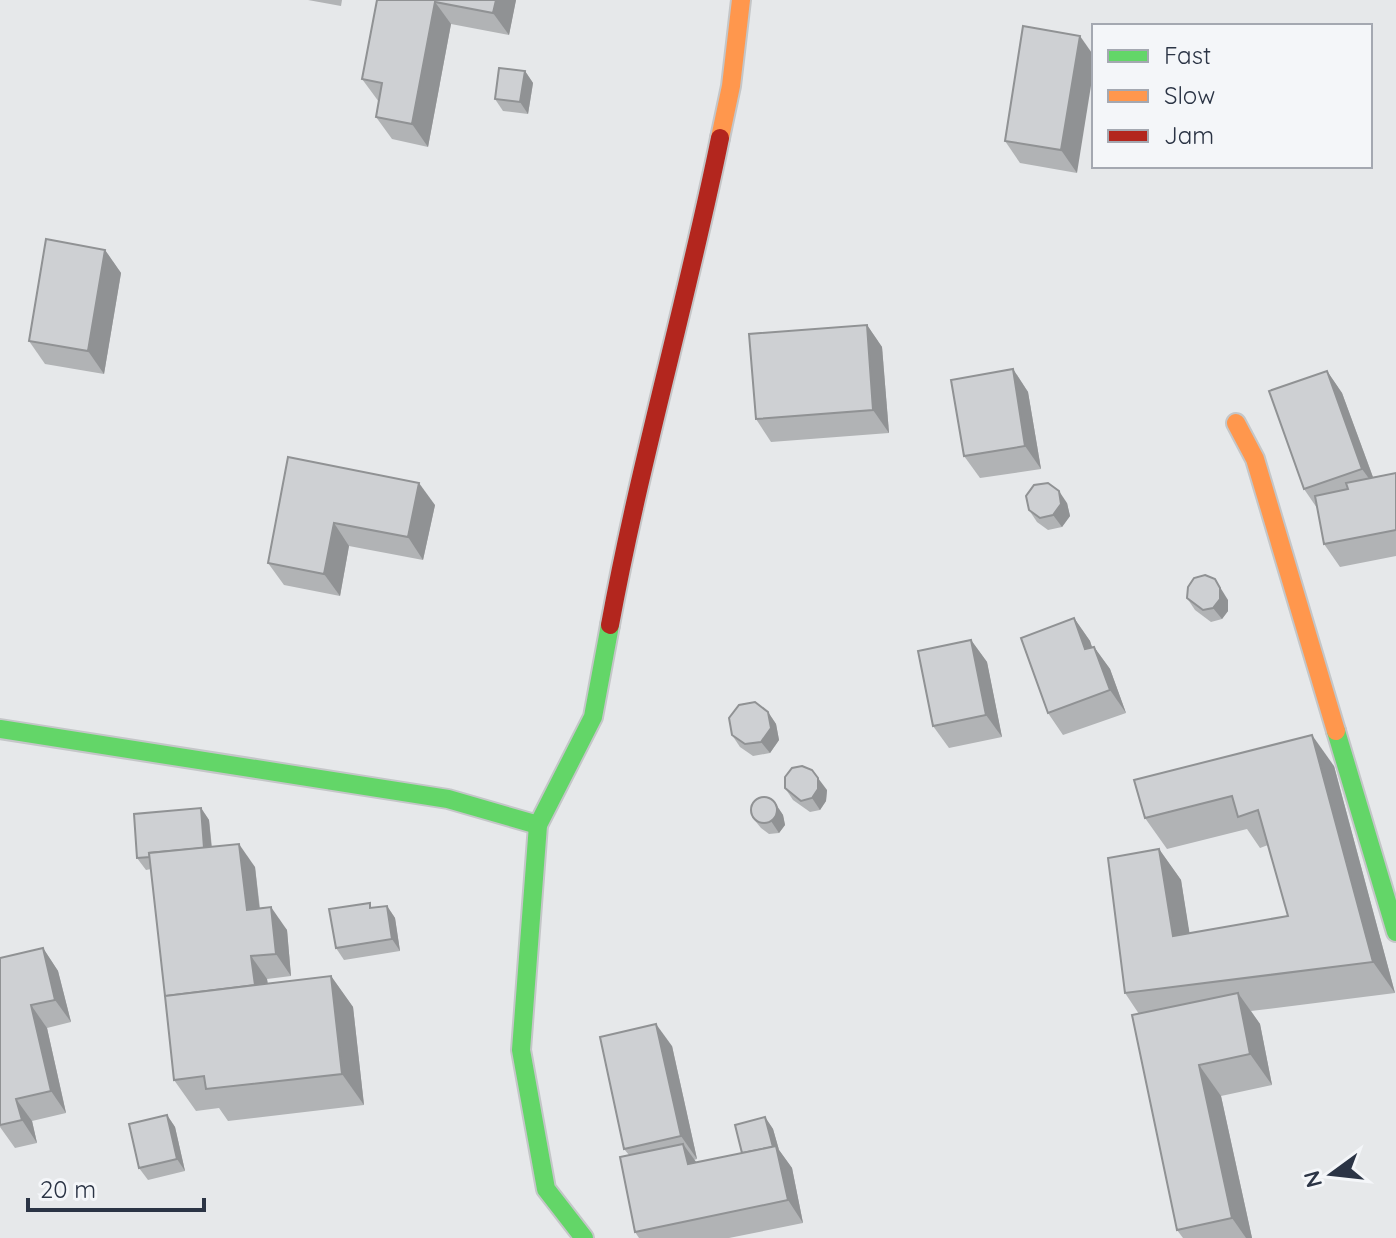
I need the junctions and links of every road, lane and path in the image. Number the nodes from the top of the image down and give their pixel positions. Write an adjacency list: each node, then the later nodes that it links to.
1 (741, 0): 4 (street)
2 (1236, 423): 5 (street)
3 (0, 729): 4 (street)
4 (538, 825): 6 (street)
5 (1396, 932)
6 (584, 1238)

